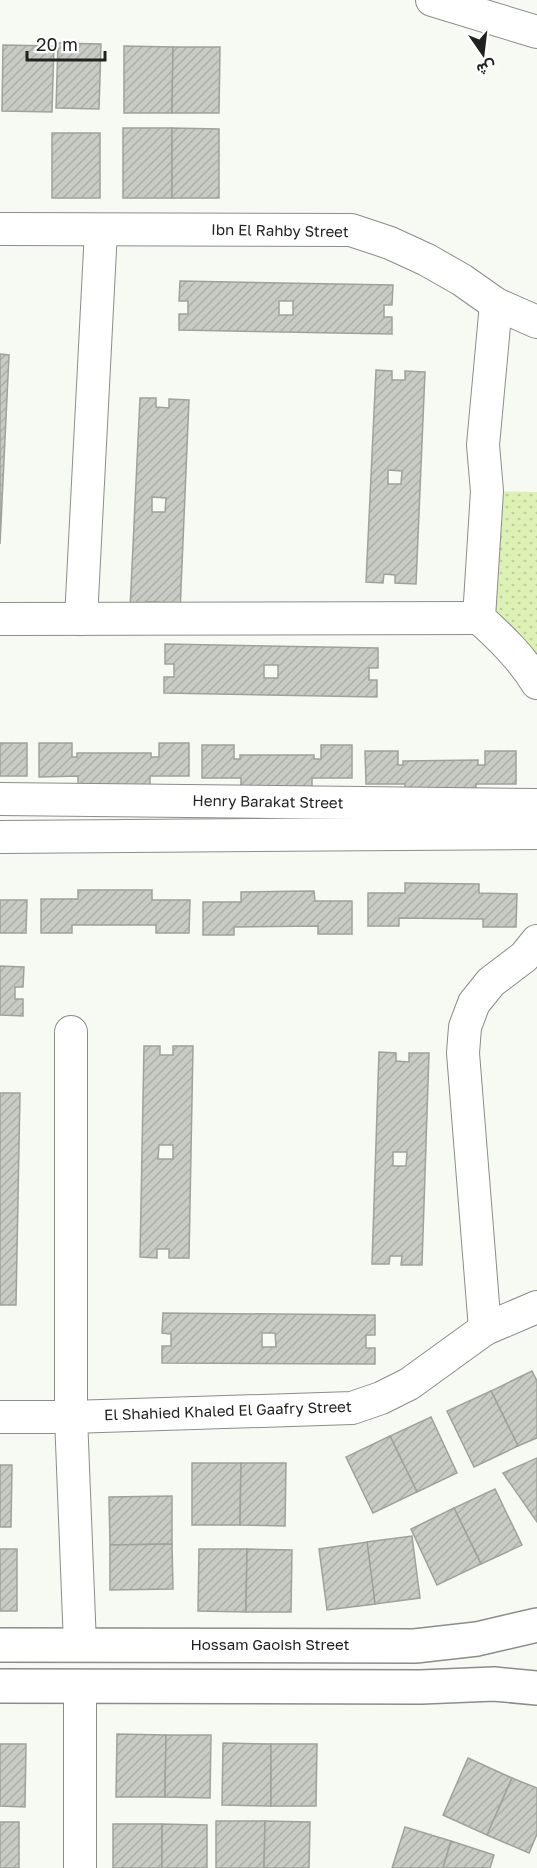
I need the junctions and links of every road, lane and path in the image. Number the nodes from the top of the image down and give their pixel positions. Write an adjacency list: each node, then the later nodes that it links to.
1 (432, 0): 2 (street)
2 (537, 32)
3 (0, 229): 4 (street, Ibn El Rahby Street)
4 (101, 230): 5 (street, Ibn El Rahby Street); 9 (street)
5 (496, 304): 6 (street, Ibn El Rahby Street); 7 (street)
6 (537, 322)
7 (479, 618): 9 (street); 10 (street)
8 (0, 619): 9 (street)
9 (81, 619)
10 (537, 683)
11 (0, 799): 12 (street, Henry Barakat Street)
12 (537, 805)
13 (537, 833): 14 (street, Henry Barakat Street)
14 (0, 837)
15 (537, 941): 18 (street)
16 (71, 1032): 20 (street)
17 (537, 1307): 18 (street, El Shahied Khaled El Gaafry Street)
18 (485, 1329): 20 (street, El Shahied Khaled El Gaafry Street)
19 (0, 1417): 20 (street, El Shahied Khaled El Gaafry Street)
20 (71, 1417): 23 (street)
21 (537, 1625): 23 (street, Hossam Gaoish Street)
22 (0, 1645): 23 (street, Hossam Gaoish Street)
23 (80, 1645)
24 (0, 1686): 25 (street)
25 (80, 1686): 26 (street); 27 (street)
26 (537, 1688)
27 (80, 1868)

